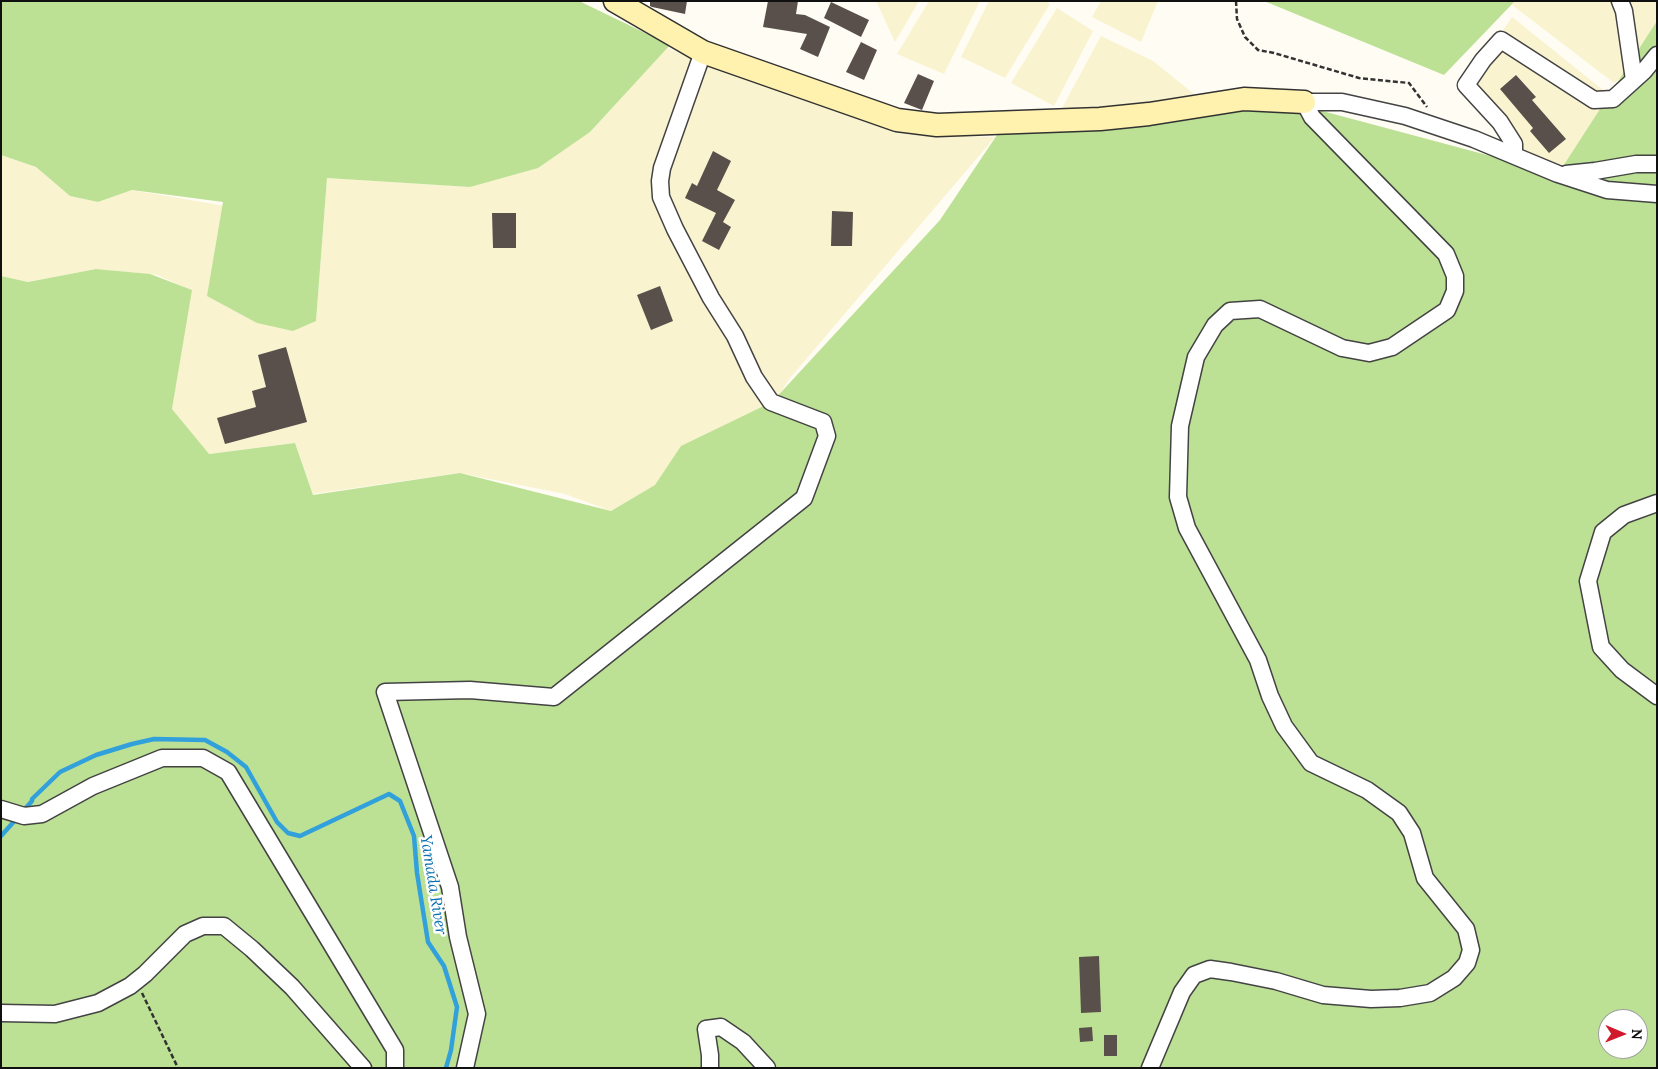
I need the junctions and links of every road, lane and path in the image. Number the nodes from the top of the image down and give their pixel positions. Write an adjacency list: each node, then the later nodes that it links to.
1 (616, 1): 4 (street)
2 (1236, 1): 8 (path)
3 (1620, 1): 6 (street)
4 (703, 52): 7 (street); 21 (street)
5 (1657, 56): 6 (street)
6 (1634, 80): 9 (street)
7 (1304, 102): 8 (street); 24 (street)
8 (1443, 129): 9 (street)
9 (1514, 156): 11 (street)
10 (1657, 164): 11 (street)
11 (1558, 174): 12 (street)
12 (1657, 194)
13 (1657, 503): 14 (street)
14 (1657, 696)
15 (12, 812): 20 (street)
16 (137, 980): 17 (street); 18 (path); 19 (street)
17 (1, 1013)
18 (178, 1068)
19 (363, 1068)
20 (395, 1068)
21 (465, 1068)
22 (710, 1068): 23 (street)
23 (767, 1068)
24 (1150, 1068)

